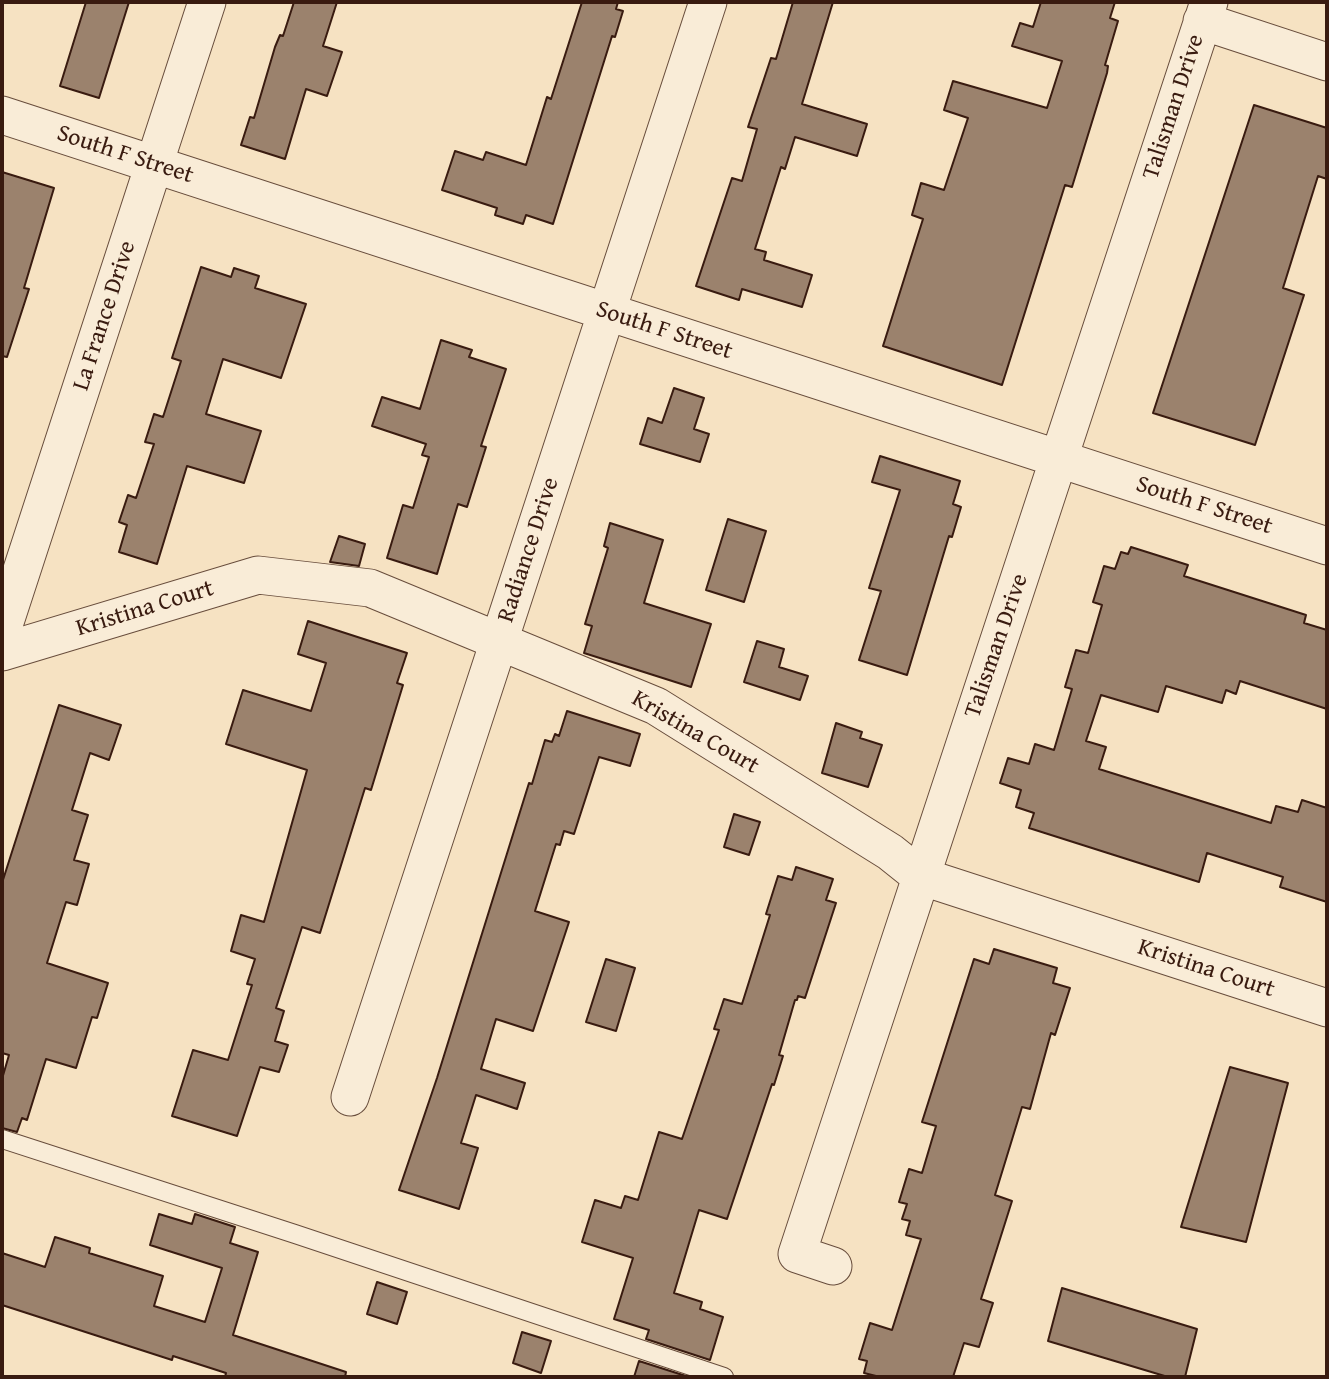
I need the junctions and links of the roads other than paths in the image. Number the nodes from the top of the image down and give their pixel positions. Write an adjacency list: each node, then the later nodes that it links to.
1 (207, 2): 6 (street, La France Drive)
2 (708, 2): 7 (street, Radiance Drive)
3 (1206, 11): 4 (street); 8 (street, Talisman Drive)
4 (1327, 62)
5 (2, 115): 6 (street, South F Street)
6 (154, 164): 7 (street, South F Street); 10 (street, La France Drive)
7 (606, 312): 8 (street, South F Street); 11 (street, Radiance Drive)
8 (1059, 459): 9 (street, South F Street); 13 (street, Talisman Drive)
9 (1327, 546)
10 (2, 631)
11 (499, 639): 12 (street, Kristina Court); 13 (street, Kristina Court); 15 (street, Radiance Drive)
12 (2, 652)
13 (920, 876): 14 (street, Kristina Court); 17 (street, Talisman Drive)
14 (1327, 1008)
15 (350, 1097)
16 (2, 1139): 18 (lane)
17 (833, 1266)
18 (724, 1377)

